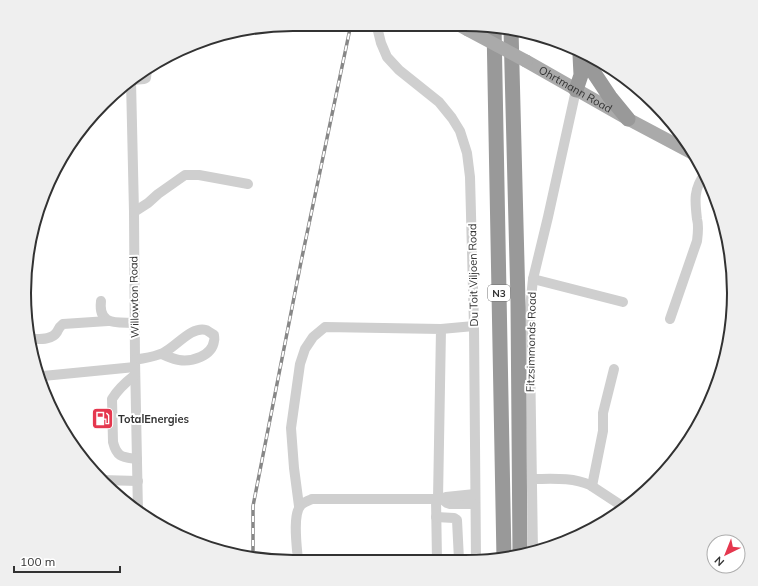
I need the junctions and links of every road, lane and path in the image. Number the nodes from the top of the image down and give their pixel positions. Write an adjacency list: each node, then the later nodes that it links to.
1 (378, 31): 20 (street, Du Toit Viljoen Road)
2 (471, 31): 8 (main road, Ohrtmann Road, bridge)
3 (494, 33): 40 (highway, N3)
4 (511, 35): 39 (highway, N3)
5 (579, 57): 8 (highway)
6 (584, 60): 9 (highway)
7 (132, 87): 13 (street, Willowton Road)
8 (576, 90): 9 (main road, Ohrtmann Road); 14 (street, Fitzsimmonds Road)
9 (628, 119): 10 (main road, Ohrtmann Road)
10 (684, 149)
11 (701, 180): 17 (street)
12 (248, 184): 13 (street)
13 (134, 212): 19 (street, Willowton Road)
14 (533, 279): 16 (street); 28 (street, Fitzsimmonds Road)
15 (101, 301): 18 (street)
16 (623, 302)
17 (670, 319)
18 (108, 321): 19 (street); 22 (street)
19 (134, 322): 24 (street, Willowton Road)
20 (474, 326): 21 (street); 33 (street, Du Toit Viljoen Road)
21 (441, 329): 32 (street); 36 (street)
22 (35, 339)
23 (162, 354): 23 (street); 24 (street)
24 (135, 367): 26 (street); 27 (street, Willowton Road); 27 (street)
25 (614, 368): 31 (street)
26 (45, 376)
27 (137, 459): 30 (street, Willowton Road)
28 (532, 479): 31 (street); 38 (street, Fitzsimmonds Road)
29 (110, 480): 30 (street)
30 (138, 481): 34 (street, Willowton Road)
31 (592, 486): 35 (street)
32 (439, 499): 33 (street); 36 (street); 37 (street)
33 (475, 499): 41 (street, Du Toit Viljoen Road)
34 (138, 504)
35 (619, 505)
36 (300, 506): 42 (street)
37 (436, 517): 43 (street); 44 (street)
38 (534, 546)
39 (520, 549)
40 (504, 552)
41 (476, 554)
42 (298, 555)
43 (437, 555)
44 (459, 555)

